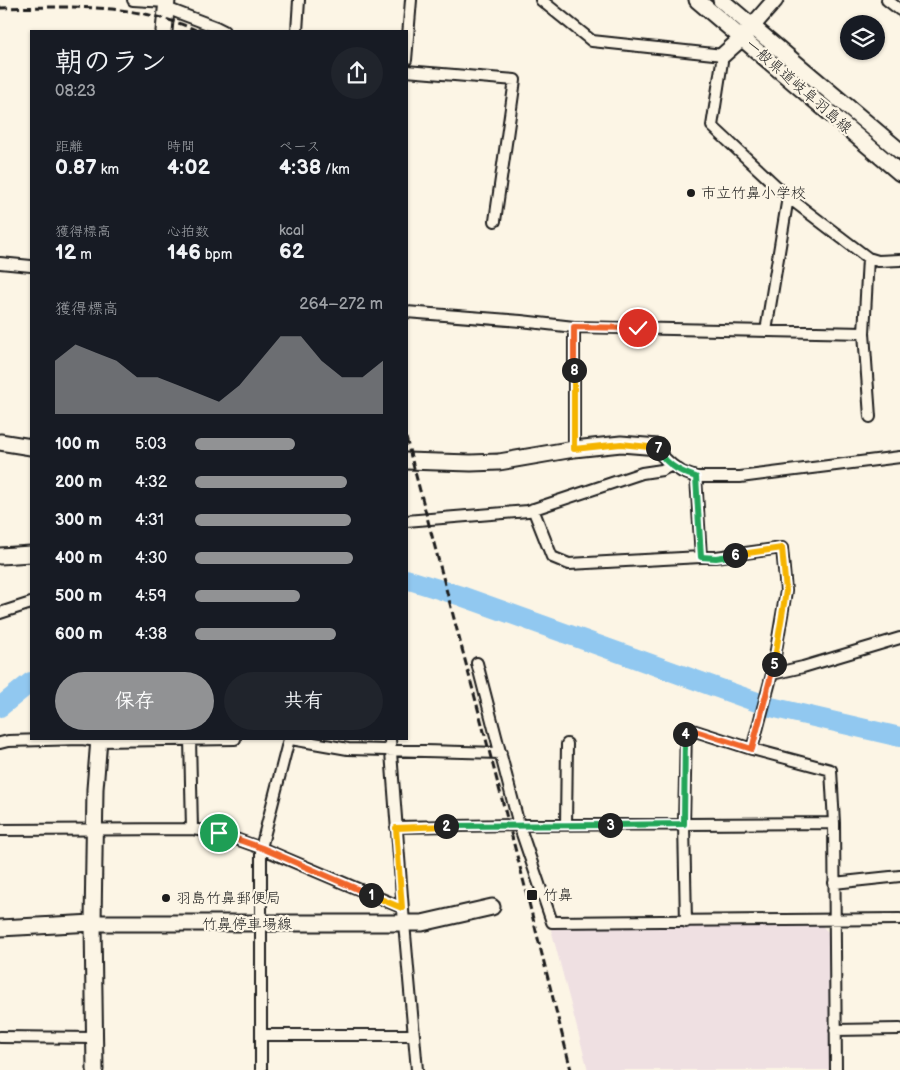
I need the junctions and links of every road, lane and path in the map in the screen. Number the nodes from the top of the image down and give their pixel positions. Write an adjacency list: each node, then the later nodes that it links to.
1 (133, 0): 9 (street)
2 (299, 0): 14 (street)
3 (411, 0): 15 (street)
4 (541, 0): 17 (street)
5 (697, 0): 16 (main road, 一般県道岐阜羽島線)
6 (721, 0): 11 (main road, 一般県道岐阜羽島線)
7 (775, 0): 11 (main road)
8 (887, 0): 10 (street)
9 (166, 3): 12 (main road); 13 (street)
10 (900, 10)
11 (753, 26): 16 (main road); 19 (main road, 一般県道岐阜羽島線)
12 (164, 30)
13 (222, 30)
14 (297, 30)
15 (408, 36)
16 (742, 38): 17 (main road); 20 (main road, 一般県道岐阜羽島線)
17 (723, 55): 21 (street)
18 (408, 71): 22 (street)
19 (900, 151)
20 (900, 173)
21 (788, 197): 23 (street); 29 (street)
22 (495, 221)
23 (868, 258): 24 (street); 30 (street)
24 (900, 260)
25 (0, 263): 26 (street)
26 (30, 266)
27 (408, 312): 28 (street)
28 (574, 327): 29 (street); 35 (street)
29 (766, 332): 30 (street)
30 (864, 333): 31 (street)
31 (870, 417)
32 (0, 442): 33 (main road)
33 (30, 447)
34 (658, 448): 35 (main road); 38 (street)
35 (574, 449): 37 (main road)
36 (900, 457): 39 (street)
37 (408, 461)
38 (672, 466): 39 (street); 40 (street)
39 (696, 477): 44 (street)
40 (533, 509): 41 (street); 44 (street)
41 (408, 521)
42 (30, 554): 43 (main road)
43 (0, 556)
44 (701, 557): 49 (street)
45 (30, 603): 46 (street)
46 (0, 613)
47 (900, 638): 49 (street)
48 (478, 663): 60 (street)
49 (772, 674): 58 (street)
50 (44, 740): 56 (street)
51 (99, 740): 68 (main road)
52 (190, 740): 66 (street)
53 (290, 740): 69 (street)
54 (296, 740): 59 (street)
55 (390, 740): 59 (street)
56 (0, 743)
57 (566, 744): 64 (street)
58 (752, 749): 61 (street); 62 (street)
59 (391, 750): 60 (street); 65 (street)
60 (501, 753): 63 (street)
61 (834, 822): 62 (street); 71 (street)
62 (684, 824): 64 (street); 76 (street)
63 (520, 825): 64 (street); 65 (street); 76 (street)
64 (566, 825)
65 (396, 828): 73 (street)
66 (192, 829): 68 (street); 69 (street)
67 (0, 830): 68 (street)
68 (94, 830): 77 (main road)
69 (262, 848): 73 (street); 79 (street)
70 (900, 876): 71 (street)
71 (834, 883): 75 (street)
72 (492, 907): 78 (main road, 竹鼻停車場線)
73 (402, 908): 78 (street)
74 (900, 919): 75 (street)
75 (834, 920): 76 (street); 82 (street)
76 (686, 922)
77 (93, 923): 79 (main road, 竹鼻停車場線); 80 (main road, 竹鼻停車場線); 86 (main road)
78 (404, 923): 79 (main road, 竹鼻停車場線); 84 (street)
79 (261, 924): 83 (street)
80 (0, 928)
81 (900, 1029): 82 (street)
82 (835, 1030): 90 (street)
83 (261, 1035): 84 (street); 88 (street)
84 (414, 1035): 89 (street)
85 (0, 1037): 86 (street)
86 (95, 1038): 87 (main road)
87 (95, 1070)
88 (261, 1070)
89 (417, 1070)
90 (836, 1070)

